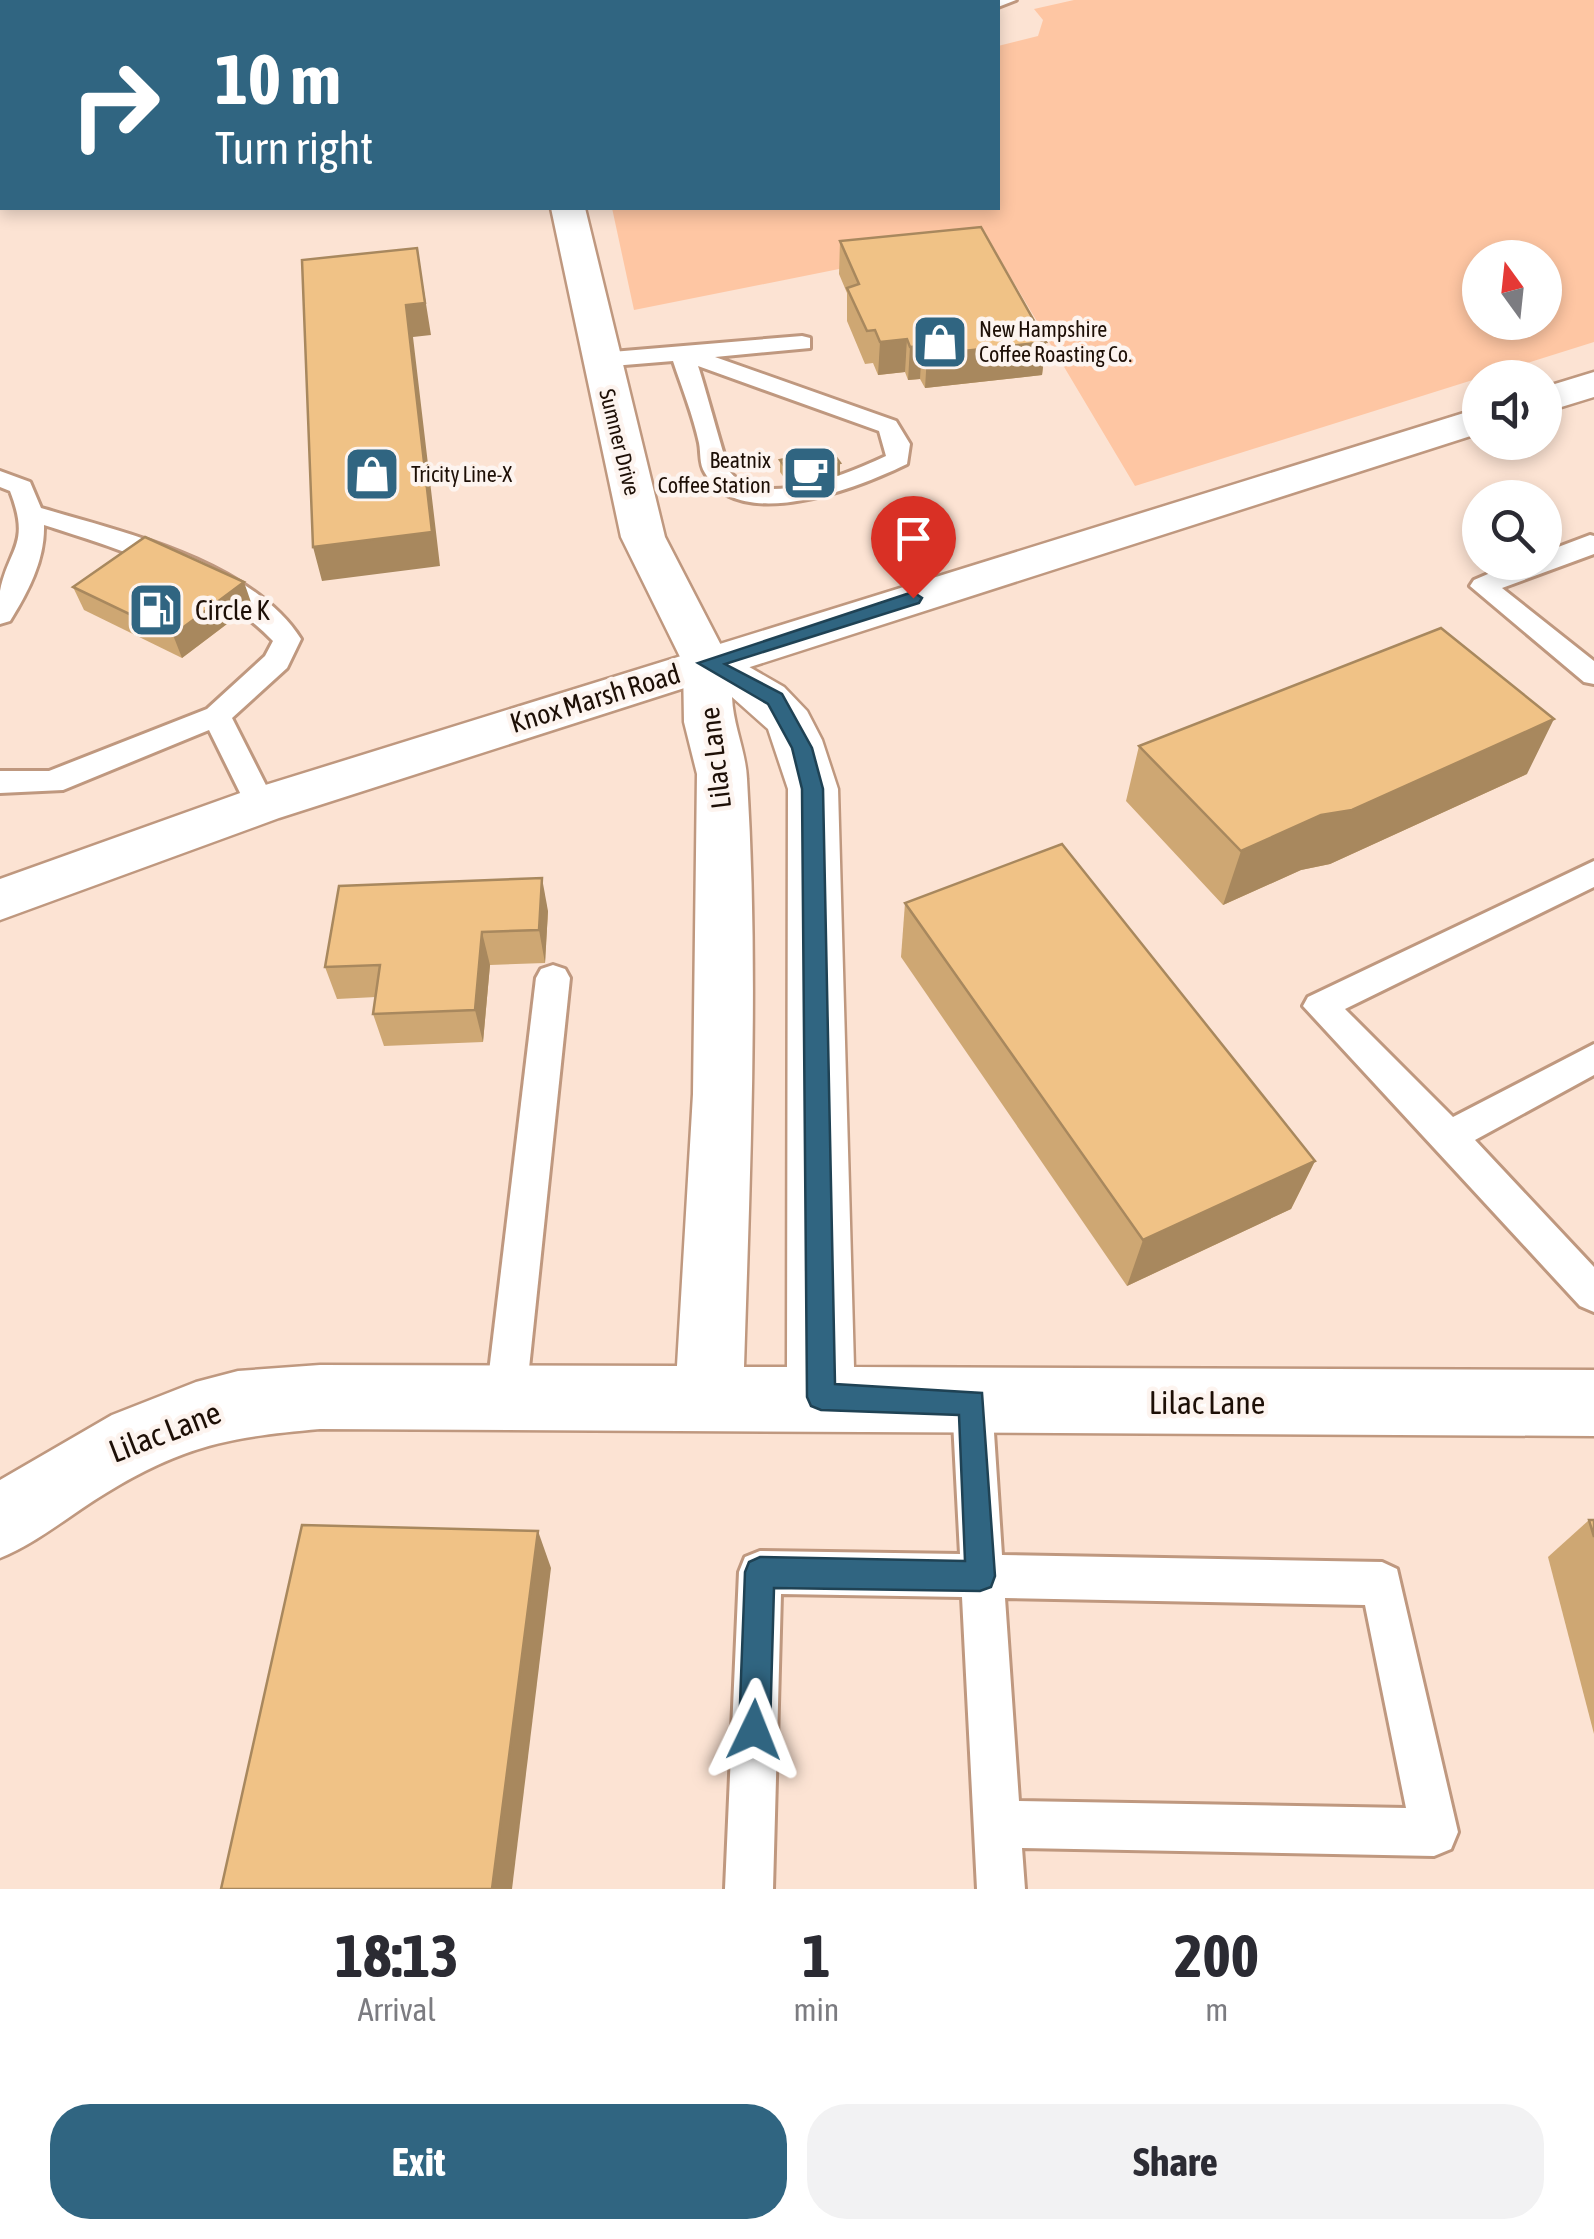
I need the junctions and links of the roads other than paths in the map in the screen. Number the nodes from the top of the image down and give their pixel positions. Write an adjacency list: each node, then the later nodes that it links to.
1 (568, 210): 4 (street, Sumner Drive)
2 (802, 343): 3 (lane)
3 (682, 353): 3 (lane); 4 (lane)
4 (600, 360): 14 (street, Sumner Drive)
5 (1594, 384): 6 (street)
6 (1562, 394)
7 (1462, 426): 14 (street, Knox Marsh Road)
8 (0, 478): 9 (lane)
9 (34, 514): 13 (lane); 16 (lane)
10 (1594, 546): 11 (lane)
11 (1562, 554)
12 (1498, 580): 15 (lane)
13 (0, 614)
14 (708, 663): 18 (street, Knox Marsh Road); 25 (street, Lilac Lane); 27 (street, Lilac Lane)
15 (1594, 675)
16 (217, 716): 17 (lane); 18 (lane)
17 (0, 782)
18 (261, 805): 20 (street, Knox Marsh Road)
19 (1594, 873): 23 (lane)
20 (0, 900)
21 (553, 978): 26 (lane)
22 (1594, 1058): 23 (lane)
23 (1449, 1136): 24 (lane)
24 (1594, 1294)
25 (709, 1396): 26 (street, Lilac Lane); 27 (street, Lilac Lane)
26 (506, 1397): 30 (street, Lilac Lane)
27 (821, 1397): 28 (street, Lilac Lane)
28 (972, 1402): 29 (street, Lilac Lane); 31 (lane)
29 (1594, 1403)
30 (0, 1522)
31 (980, 1576): 32 (lane); 32 (lane); 33 (lane)
32 (997, 1824): 34 (lane)
33 (749, 1889)
34 (1000, 1889)

